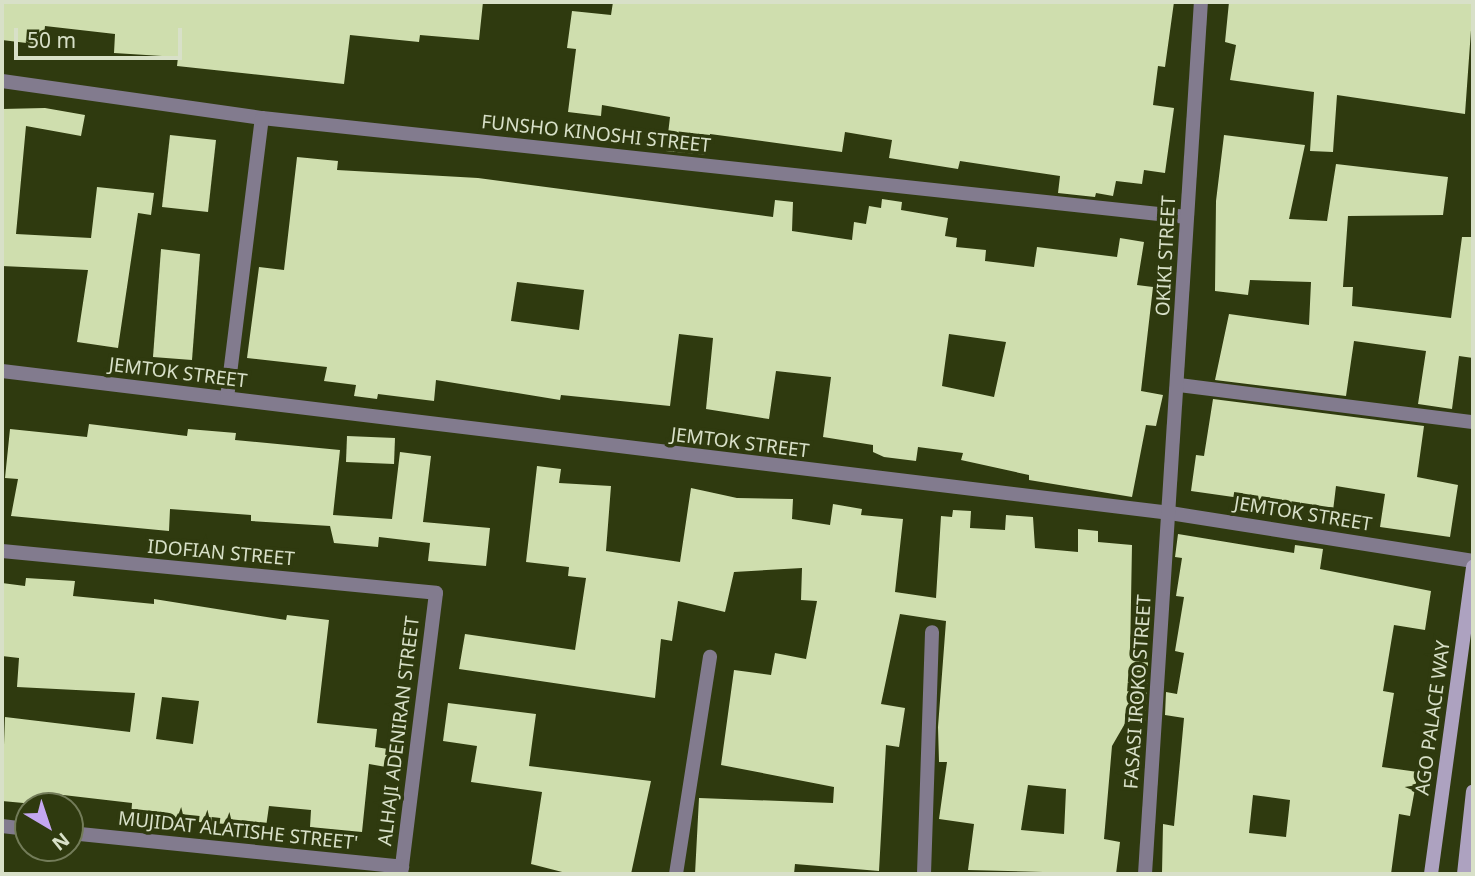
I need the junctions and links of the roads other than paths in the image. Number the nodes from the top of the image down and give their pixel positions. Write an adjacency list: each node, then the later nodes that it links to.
1 (1200, 2): 4 (street, OKIKI STREET)
2 (2, 81): 3 (street, FUNSHO KINOSHI STREET)
3 (262, 118): 4 (street, FUNSHO KINOSHI STREET); 7 (street)
4 (1186, 217): 6 (street, OKIKI STREET)
5 (2, 371): 7 (street, JEMTOK STREET)
6 (1179, 385): 8 (street); 9 (street, OKIKI STREET)
7 (227, 398): 9 (street, JEMTOK STREET)
8 (1473, 422)
9 (1170, 513): 11 (street, JEMTOK STREET); 21 (street, FASASI IROKO STREET)
10 (2, 551): 13 (street, IDOFIAN STREET)
11 (1473, 561)
12 (1473, 567): 22 (main road, AGO PALACE WAY)
13 (436, 593): 18 (street, ALHAJI ADENIRAN STREET)
14 (932, 632): 20 (street)
15 (710, 657): 19 (street)
16 (1473, 791): 23 (main road)
17 (84, 835): 18 (street, MUJIDAT ALATISHE STREET')
18 (401, 870)
19 (676, 874)
20 (924, 874)
21 (1145, 874)
22 (1431, 874)
23 (1464, 874)

